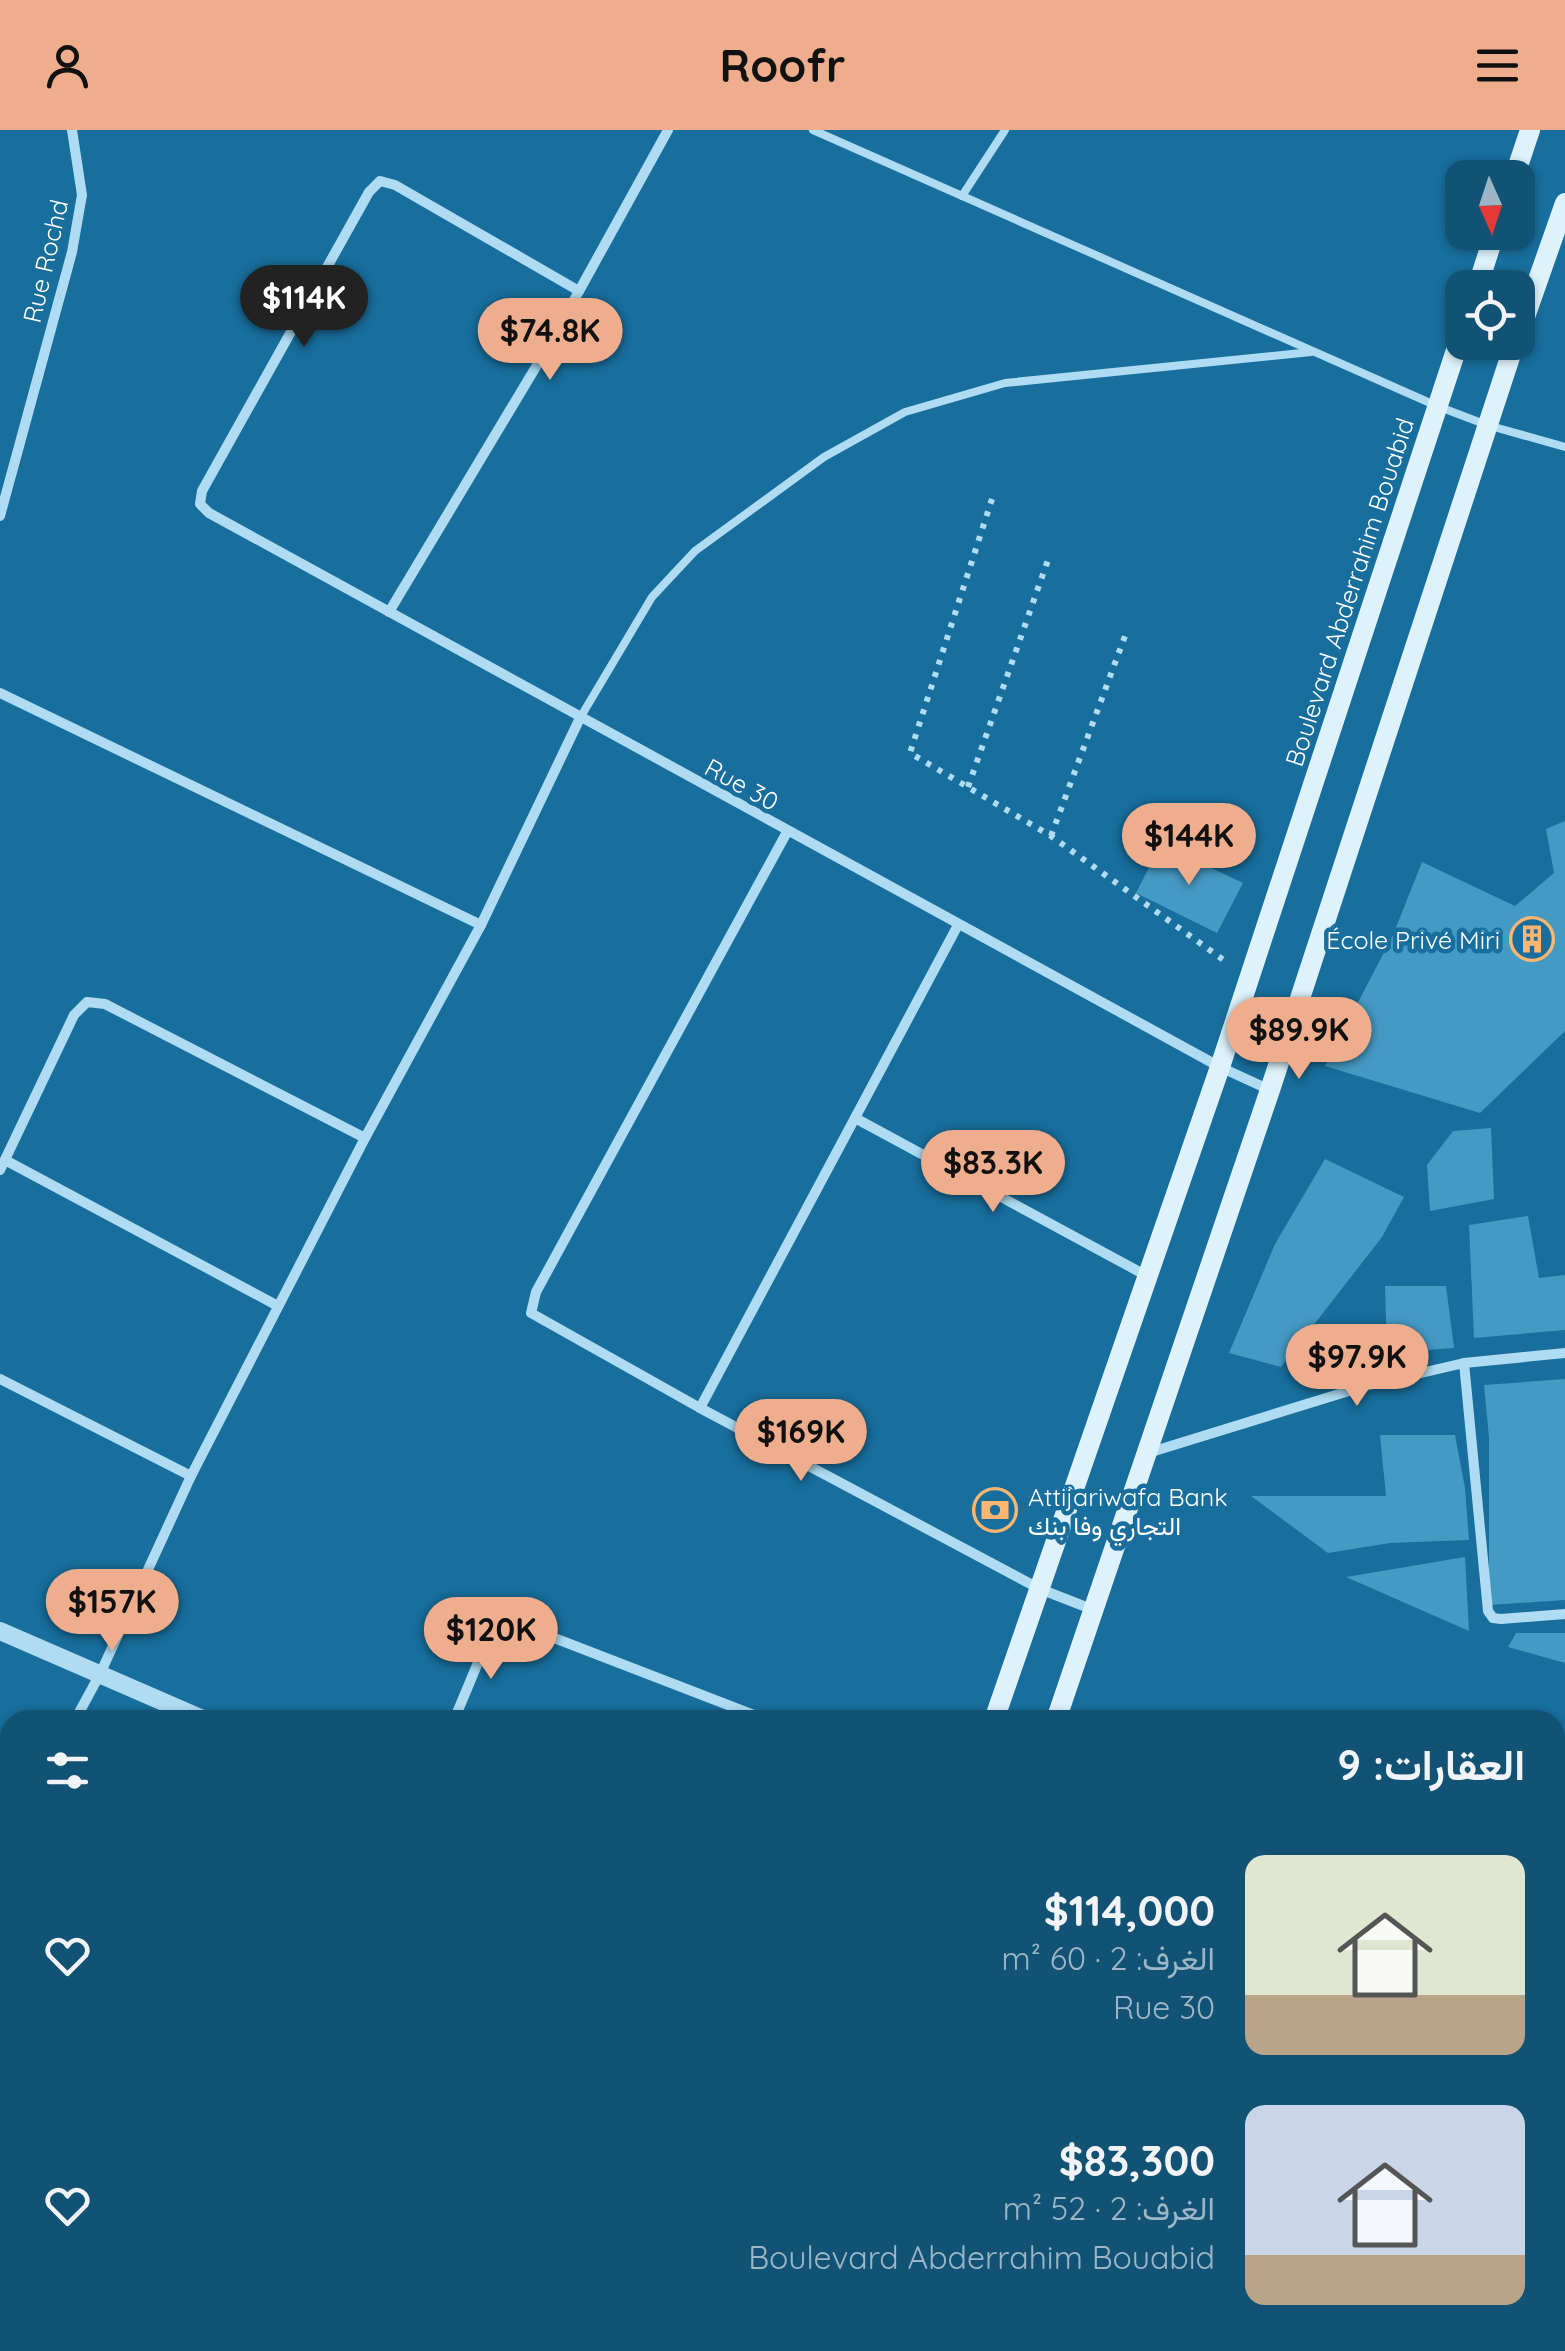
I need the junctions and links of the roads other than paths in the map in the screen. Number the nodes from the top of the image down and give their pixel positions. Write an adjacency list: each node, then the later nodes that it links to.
1 (72, 130): 17 (street, Rue Rochd)
2 (668, 130): 10 (street)
3 (813, 130): 7 (lane)
4 (1005, 130): 7 (lane)
5 (1530, 130): 6 (main road)
6 (1520, 160)
7 (962, 196): 11 (lane)
8 (1565, 203): 9 (main road)
9 (1535, 287)
10 (579, 292): 18 (street); 18 (street, Rue 30)
11 (1310, 352): 14 (lane); 20 (lane)
12 (1453, 360): 14 (main road, Boulevard Abderrahim Bouabid)
13 (1509, 360): 15 (main road)
14 (1437, 406): 15 (lane); 24 (main road, Boulevard Abderrahim Bouabid)
15 (1487, 425): 16 (lane); 25 (main road)
16 (1565, 448)
17 (0, 516)
18 (389, 612): 20 (street, Rue 30)
19 (0, 693): 22 (street)
20 (580, 718): 21 (street, Rue 30); 22 (street)
21 (787, 832): 23 (street, Rue 30); 34 (street)
22 (481, 925): 27 (street)
23 (958, 926): 24 (street, Rue 30); 26 (street)
24 (1220, 1068): 25 (street, Rue 30); 29 (main road, Boulevard Abderrahim Bouabid)
25 (1270, 1090): 35 (main road)
26 (855, 1118): 29 (street); 34 (street)
27 (364, 1138): 28 (street); 30 (street)
28 (2, 1165): 30 (street)
29 (1149, 1277): 37 (main road, Boulevard Abderrahim Bouabid)
30 (278, 1306): 36 (street)
31 (1565, 1353): 32 (street)
32 (1464, 1363): 35 (street); 39 (street)
33 (0, 1379): 36 (street)
34 (700, 1408): 37 (street)
35 (1148, 1453): 38 (main road)
36 (191, 1476): 41 (street)
37 (1040, 1588): 38 (street); 46 (main road, Boulevard Abderrahim Bouabid)
38 (1095, 1610): 47 (main road)
39 (1565, 1614)
40 (0, 1631): 41 (street)
41 (100, 1674): 42 (street); 43 (street)
42 (80, 1710)
43 (182, 1710)
44 (458, 1710): 45 (street)
45 (740, 1710)
46 (997, 1710)
47 (1060, 1710)

